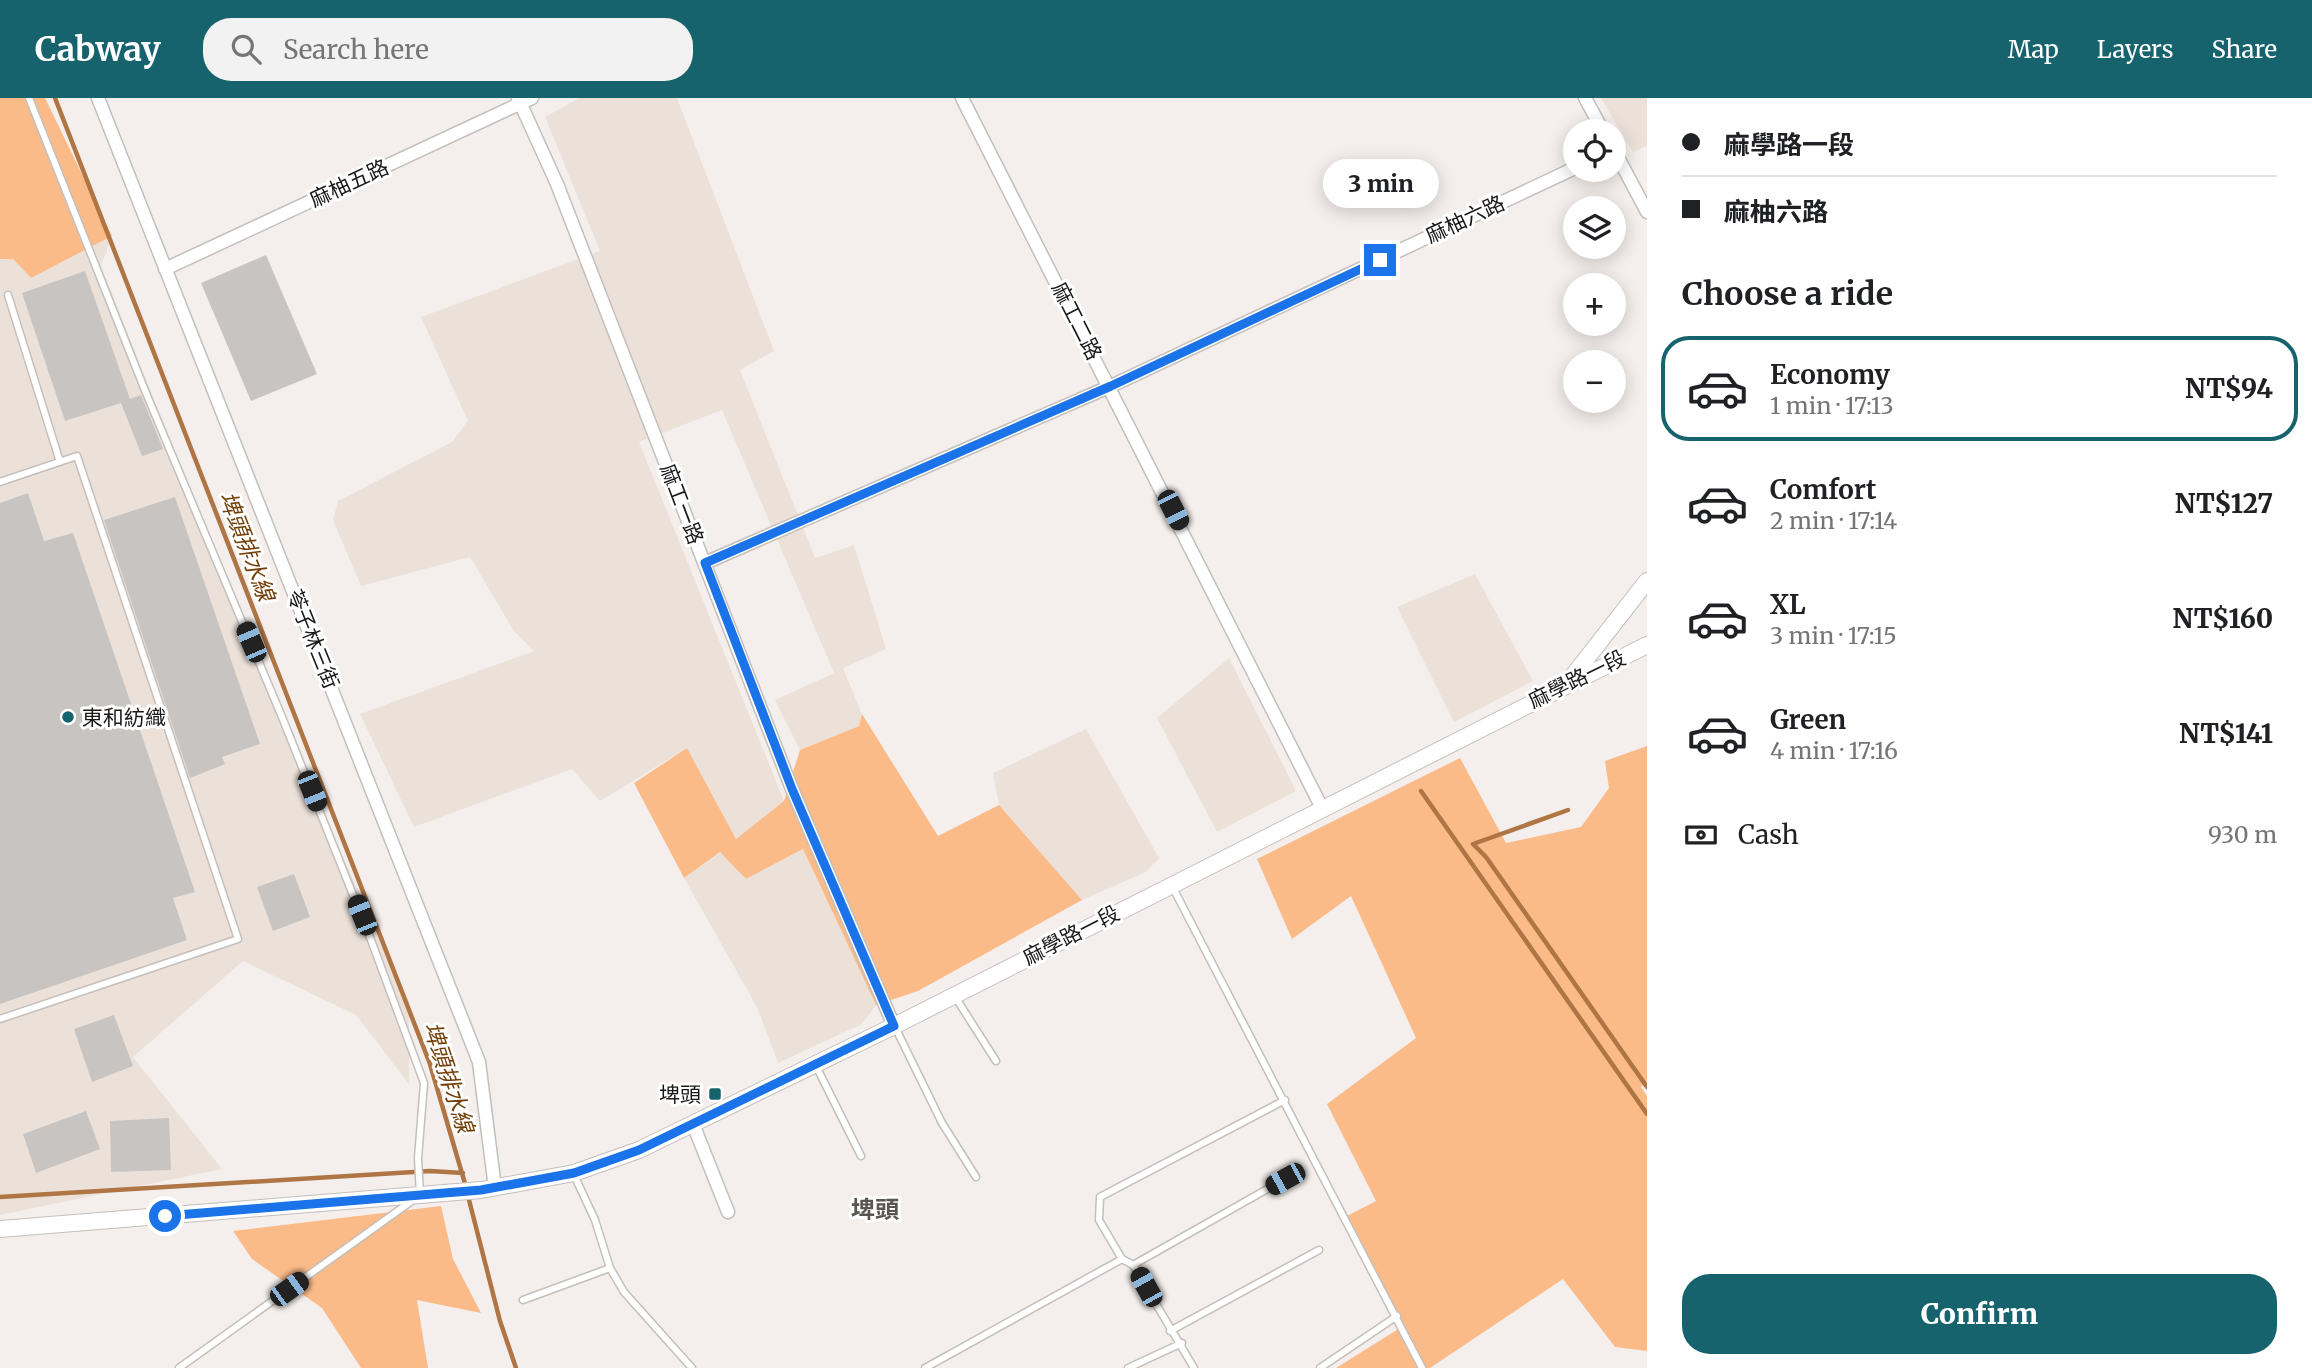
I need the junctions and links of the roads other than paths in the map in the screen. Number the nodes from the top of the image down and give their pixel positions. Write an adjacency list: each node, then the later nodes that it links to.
1 (29, 98): 33 (lane)
2 (97, 98): 10 (street, 苓子林三街)
3 (962, 98): 12 (street, 麻工二路)
4 (1585, 98): 6 (street)
5 (524, 100): 10 (street, 麻柚五路); 15 (street, 麻工一路)
6 (1597, 119)
7 (1626, 173): 9 (street)
8 (1563, 174): 12 (street, 麻柚六路)
9 (1647, 212)
10 (165, 269): 32 (street, 苓子林三街)
11 (8, 295): 13 (lane)
12 (1111, 386): 15 (street, 麻柚六路); 19 (street, 麻工二路)
13 (60, 462): 14 (lane); 22 (lane)
14 (0, 482)
15 (705, 563): 23 (street, 麻工一路)
16 (1647, 581): 18 (main road)
17 (1647, 645): 18 (main road, 麻學路一段)
18 (1567, 684): 19 (main road, 麻學路一段)
19 (1322, 808): 20 (main road, 麻學路一段)
20 (1171, 884): 21 (main road, 麻學路一段); 26 (lane)
21 (954, 995): 23 (main road, 麻學路一段); 24 (lane)
22 (0, 1019)
23 (894, 1026): 25 (main road, 麻學路一段); 30 (lane)
24 (996, 1061)
25 (816, 1064): 27 (main road, 麻學路一段); 28 (lane)
26 (1286, 1100): 37 (lane); 41 (lane)
27 (693, 1124): 29 (main road, 麻學路一段); 34 (street)
28 (861, 1156)
29 (574, 1173): 32 (main road, 麻學路一段); 39 (lane)
30 (976, 1177)
31 (1285, 1179): 38 (lane)
32 (488, 1189): 33 (main road, 麻學路一段)
33 (420, 1195): 35 (main road); 44 (lane)
34 (728, 1212)
35 (0, 1228)
36 (1320, 1250): 42 (lane)
37 (1122, 1259): 38 (lane); 46 (lane)
38 (1133, 1265): 42 (lane)
39 (610, 1268): 40 (lane); 45 (lane)
40 (523, 1300)
41 (1397, 1316): 49 (lane); 50 (lane)
42 (1170, 1331): 43 (lane)
43 (1182, 1343): 47 (lane); 48 (lane)
44 (179, 1368)
45 (692, 1368)
46 (925, 1368)
47 (1128, 1368)
48 (1194, 1368)
49 (1320, 1368)
50 (1422, 1368)

